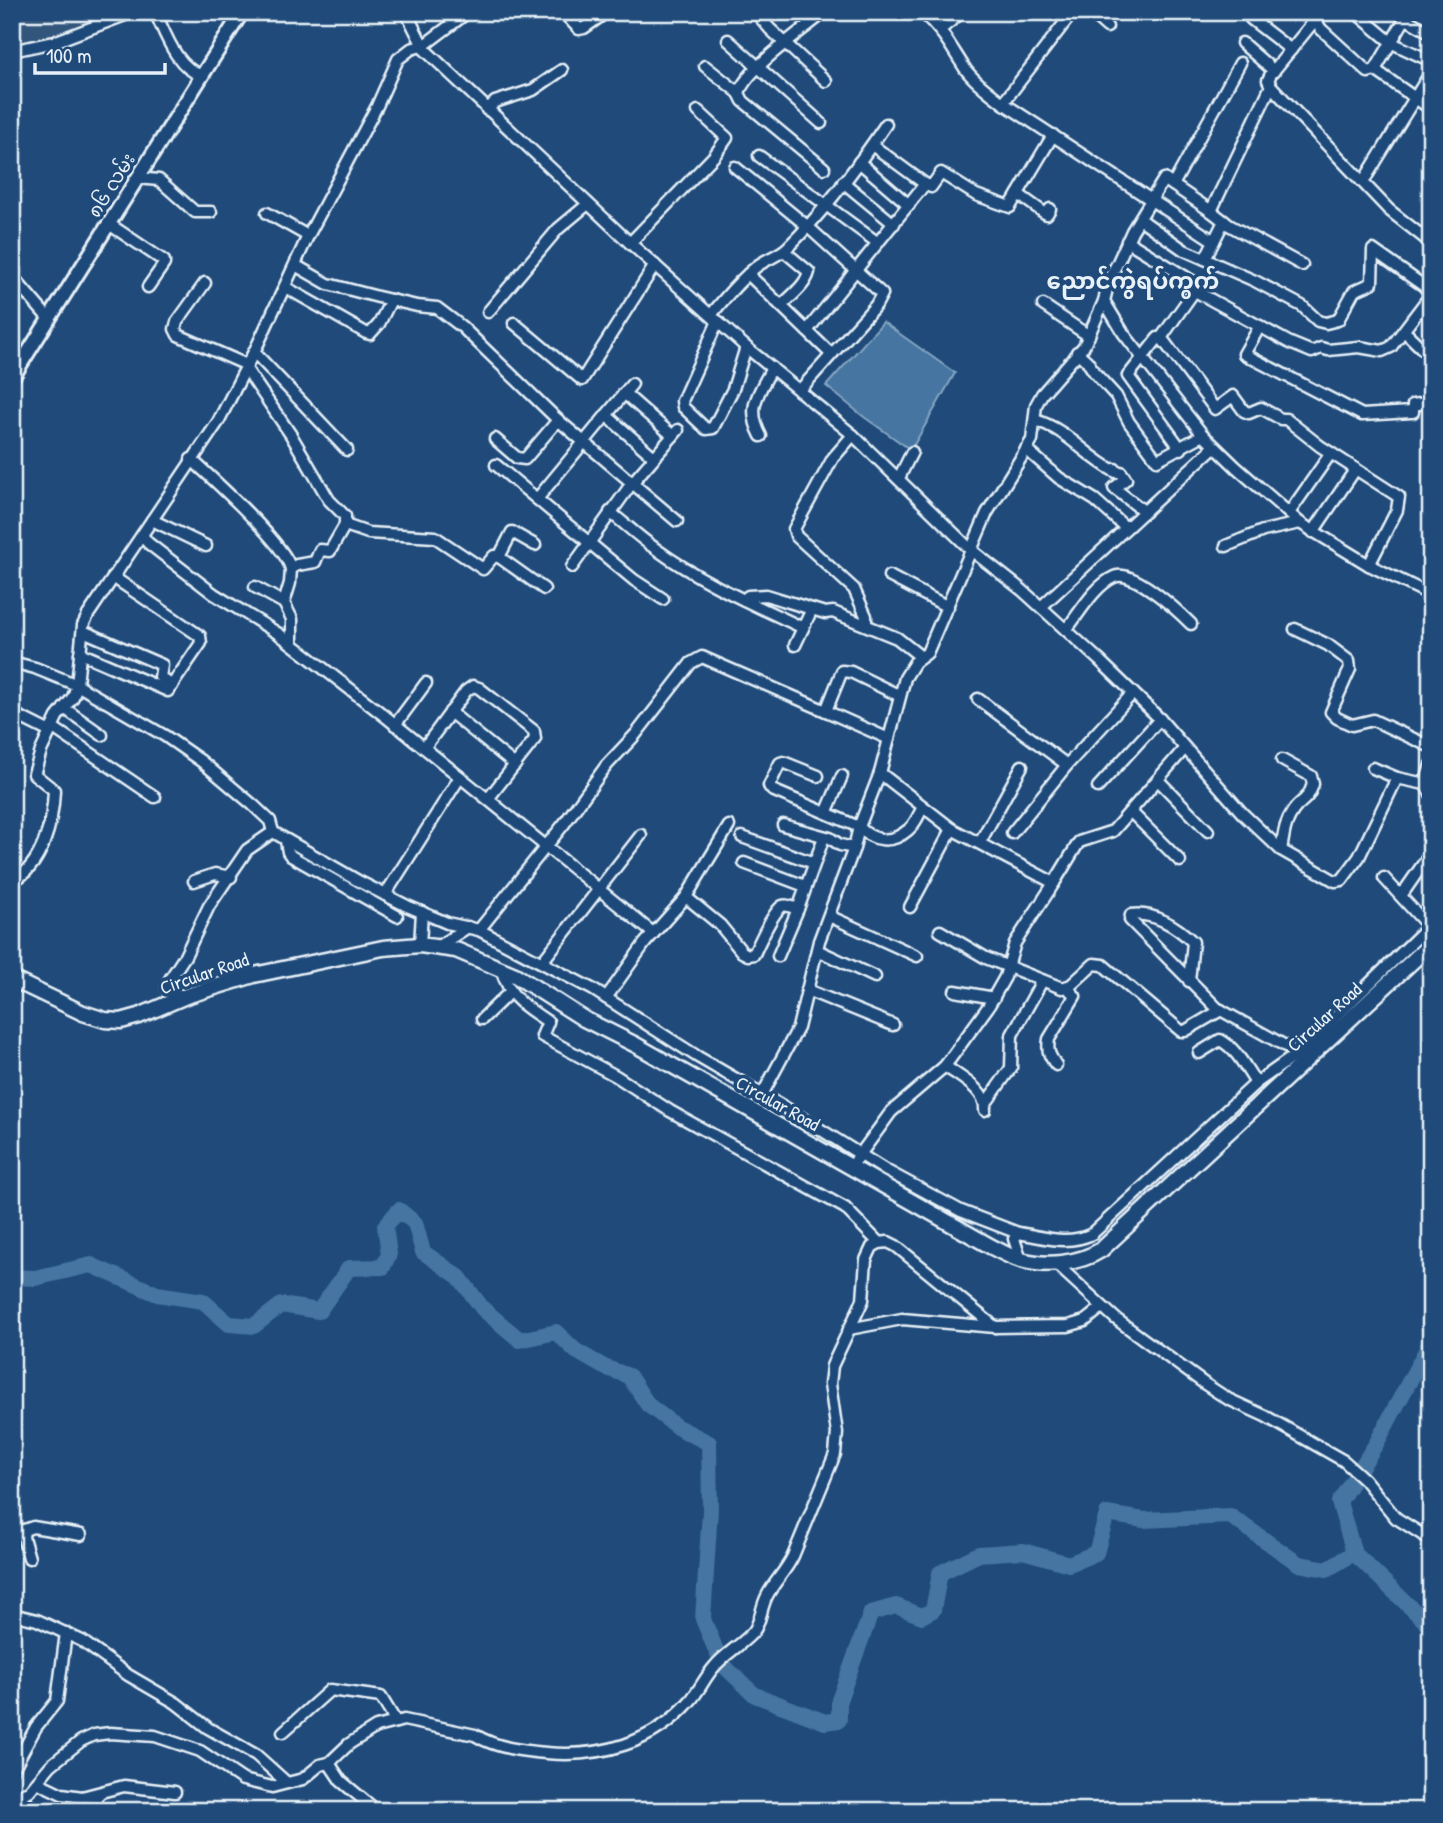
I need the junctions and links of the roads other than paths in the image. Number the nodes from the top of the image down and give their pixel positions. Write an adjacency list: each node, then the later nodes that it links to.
1 (133, 12): 27 (street)
2 (155, 12): 36 (street)
3 (242, 12): 36 (street, ၈၆ လမ်း)
4 (406, 12): 25 (street)
5 (468, 12): 25 (street)
6 (562, 12): 14 (street)
7 (763, 12): 24 (street)
8 (825, 12): 24 (street)
9 (922, 12): 19 (street)
10 (962, 12): 19 (street)
11 (1073, 12): 41 (street)
12 (1090, 12): 18 (street)
13 (1355, 12): 23 (street)
14 (601, 16)
15 (1317, 16): 26 (street); 33 (street)
16 (1407, 16): 20 (street); 23 (street)
17 (1251, 19): 26 (street)
18 (1107, 27)
19 (941, 29): 41 (street)
20 (1431, 33)
21 (728, 40): 31 (street)
22 (1242, 43): 34 (street)
23 (1392, 43): 28 (street); 33 (street)
24 (786, 44): 31 (street); 37 (street)
25 (423, 46): 43 (street); 72 (street)
26 (1291, 50): 34 (street)
27 (12, 51)
28 (1431, 61)
29 (1240, 63): 57 (street)
30 (705, 66): 39 (street)
31 (758, 67): 39 (street); 45 (street)
32 (562, 70): 43 (street)
33 (1376, 70): 40 (street)
34 (1274, 71): 38 (street)
35 (1431, 72): 40 (street)
36 (202, 76): 53 (street, ၈၆ လမ်း)
37 (826, 81)
38 (1270, 86): 55 (street); 64 (street)
39 (738, 93): 52 (street)
40 (1416, 98): 42 (street); 55 (street)
41 (1003, 103): 47 (street)
42 (1431, 109)
43 (487, 110): 60 (street)
44 (698, 111): 75 (street)
45 (821, 123)
46 (886, 124): 48 (street)
47 (1053, 135): 58 (street); 59 (street)
48 (872, 145): 50 (street); 56 (street)
49 (759, 156): 61 (street)
50 (859, 162): 54 (street); 62 (street)
51 (735, 167): 71 (street)
52 (824, 168)
53 (138, 178): 65 (street); 69 (street, ၈၆ လမ်း)
54 (843, 182): 61 (street); 70 (street)
55 (1363, 182): 77 (street)
56 (925, 184): 58 (street); 62 (street)
57 (1173, 185): 59 (street); 64 (street)
58 (1018, 194): 63 (street)
59 (1150, 200): 67 (street); 74 (street)
60 (588, 204): 75 (street); 94 (street)
61 (825, 205): 71 (street); 76 (street)
62 (909, 205): 70 (street)
63 (1050, 209)
64 (1211, 211): 68 (street)
65 (211, 212)
66 (267, 213): 72 (street)
67 (1140, 219): 73 (street); 79 (street)
68 (1224, 221): 74 (street); 82 (street)
69 (109, 224): 87 (street); 96 (street, ၈၆ လမ်း)
70 (894, 224): 76 (street)
71 (807, 226): 78 (street); 83 (street)
72 (308, 236): 80 (street)
73 (1127, 241): 89 (street); 91 (street)
74 (1214, 242): 79 (street)
75 (630, 243): 81 (street)
76 (878, 243): 83 (street)
77 (1431, 243)
78 (784, 251): 84 (street); 93 (street)
79 (1205, 259): 100 (street)
80 (295, 265): 88 (street); 90 (street)
81 (655, 265): 95 (street); 97 (street)
82 (1302, 265)
83 (856, 271): 99 (street); 107 (street)
84 (748, 274): 93 (street); 95 (street)
85 (12, 276): 96 (street)
86 (205, 283): 111 (street)
87 (148, 287)
88 (285, 287): 90 (street); 105 (street)
89 (1195, 289): 98 (street); 102 (street)
90 (391, 300): 119 (street)
91 (1104, 301): 101 (street); 108 (street)
92 (1043, 305): 101 (street)
93 (781, 306): 99 (street)
94 (488, 312)
95 (715, 318): 104 (street); 104 (street)
96 (49, 319): 110 (street, ၈၆ လမ်း)
97 (514, 323)
98 (1260, 326): 100 (street); 117 (street)
99 (807, 331): 107 (street)
100 (1404, 331): 109 (street)
101 (1089, 336): 106 (street)
102 (1161, 338): 108 (street); 131 (street)
103 (12, 346): 110 (street)
104 (746, 346): 112 (street)
105 (254, 352): 111 (street); 129 (street)
106 (1077, 352): 120 (street); 128 (street)
107 (831, 354): 115 (street)
108 (1142, 356): 122 (street); 128 (street)
109 (1431, 357)
110 (24, 359): 113 (street, ၈၆ လမ်း)
111 (246, 367): 133 (street); 145 (street)
112 (772, 368): 115 (street); 123 (street)
113 (12, 378)
114 (632, 384): 116 (street)
115 (799, 391): 121 (street)
116 (624, 393): 118 (street); 132 (street)
117 (1431, 402)
118 (606, 415): 125 (street); 132 (street)
119 (558, 420): 124 (street); 125 (street)
120 (1035, 420): 127 (street); 140 (street)
121 (853, 435): 136 (street); 169 (street)
122 (1203, 435): 126 (street); 128 (street)
123 (761, 436)
124 (495, 439)
125 (585, 441): 137 (street); 138 (street)
126 (1214, 446): 140 (street); 141 (street)
127 (1027, 449): 146 (street); 153 (street)
128 (1181, 449)
129 (347, 450)
130 (912, 453): 136 (street)
131 (1331, 453): 135 (street); 141 (street)
132 (654, 457): 137 (street)
133 (191, 459): 142 (street); 157 (street)
134 (496, 465): 138 (street)
135 (1355, 470): 147 (street); 155 (street)
136 (899, 478): 153 (street)
137 (632, 483): 139 (street); 143 (street)
138 (537, 499): 149 (street)
139 (610, 512): 149 (street); 164 (street)
140 (1145, 512): 146 (street)
141 (1289, 513): 144 (street)
142 (152, 520): 148 (street); 151 (street)
143 (677, 521)
144 (1300, 523): 147 (street); 152 (street)
145 (345, 525): 154 (street); 157 (street)
146 (1126, 528): 167 (street)
147 (1313, 532): 155 (street)
148 (142, 535): 159 (street); 175 (street)
149 (588, 543): 156 (street); 163 (street)
150 (535, 545): 154 (street)
151 (206, 546)
152 (1226, 546)
153 (970, 549): 166 (street); 167 (street)
154 (499, 557): 161 (street)
155 (1369, 565): 162 (street)
156 (572, 567)
157 (291, 569): 165 (street)
158 (889, 576): 166 (street)
159 (113, 577): 174 (street); 182 (street)
160 (255, 587): 165 (street)
161 (544, 589)
162 (1431, 595)
163 (663, 599)
164 (744, 600): 168 (street); 171 (street)
165 (284, 603): 175 (street)
166 (948, 607): 178 (street)
167 (1041, 607): 173 (street)
168 (812, 609): 169 (street); 171 (street)
169 (866, 624): 178 (street)
170 (1191, 624): 173 (street)
171 (803, 628): 176 (street)
172 (1295, 629): 195 (street)
173 (1066, 630): 183 (street)
174 (83, 631): 177 (street); 182 (street)
175 (292, 644): 191 (street)
176 (795, 645)
177 (80, 653): 181 (street); 182 (street)
178 (921, 657): 184 (street)
179 (12, 662): 181 (street)
180 (426, 683): 191 (street)
181 (77, 685): 186 (street); 223 (street)
182 (173, 685)
183 (1133, 693): 190 (street); 200 (street)
184 (900, 696): 187 (street); 194 (street)
185 (978, 699): 200 (street)
186 (64, 708): 192 (street); 193 (street)
187 (826, 711): 194 (street); 230 (street)
188 (450, 712): 196 (street); 199 (street); 199 (street)
189 (12, 713): 192 (street)
190 (1160, 719): 197 (street); 211 (street)
191 (395, 725): 196 (street)
192 (51, 730): 213 (street); 239 (street)
193 (102, 735)
194 (889, 739): 204 (street)
195 (1431, 747)
196 (424, 748): 207 (street)
197 (1185, 748): 209 (street); 232 (street)
198 (1282, 760): 232 (street)
199 (515, 765): 214 (street)
200 (1067, 765): 224 (street)
201 (1431, 765): 210 (street)
202 (1022, 766): 229 (street)
203 (1373, 768): 208 (street)
204 (880, 773): 215 (street); 220 (street)
205 (818, 776): 216 (street)
206 (842, 776): 216 (street)
207 (460, 777): 214 (street); 244 (street)
208 (1397, 778): 210 (street); 232 (street)
209 (1158, 780): 217 (street); 222 (street)
210 (1425, 784): 212 (street)
211 (1098, 787)
212 (1431, 794)
213 (155, 797)
214 (488, 799): 230 (street)
215 (923, 807): 220 (street); 221 (street)
216 (827, 811): 220 (street)
217 (1131, 812): 234 (street); 241 (street)
218 (783, 825): 227 (street)
219 (729, 826): 246 (street)
220 (859, 827): 231 (street)
221 (952, 829): 229 (street); 247 (street)
222 (1208, 831)
223 (272, 832): 228 (street); 237 (street)
224 (1012, 833)
225 (641, 835): 243 (street)
226 (742, 837): 236 (street)
227 (824, 837): 231 (street); 236 (street)
228 (286, 841): 244 (street); 250 (street)
229 (980, 842): 241 (street)
230 (545, 846): 243 (street); 253 (street)
231 (854, 848): 251 (street)
232 (1281, 850)
233 (1430, 854): 245 (street)
234 (1180, 862)
235 (744, 863): 242 (street)
236 (814, 863): 242 (street)
237 (231, 877): 240 (street); 273 (street)
238 (1384, 878): 245 (street)
239 (12, 881)
240 (194, 881)
241 (1054, 883): 263 (street)
242 (805, 886): 248 (street)
243 (600, 889): 255 (street); 262 (street)
244 (386, 895): 249 (street)
245 (1401, 896): 252 (street)
246 (686, 897): 248 (street); 255 (street)
247 (910, 907)
248 (798, 909): 260 (street)
249 (422, 912): 253 (street); 257 (street)
250 (397, 916)
251 (829, 916): 259 (street); 261 (street)
252 (1429, 925): 280 (street)
253 (474, 928): 258 (street); 262 (street)
254 (940, 931): 263 (street)
255 (653, 933): 274 (street)
256 (1431, 944): 280 (main road, Circular Road)
257 (419, 945): 258 (main road, Circular Road); 273 (main road, Circular Road)
258 (437, 947): 264 (main road, Circular Road)
259 (817, 950): 265 (street); 270 (street)
260 (778, 956)
261 (917, 956)
262 (542, 962): 274 (street)
263 (1008, 968): 267 (street); 275 (street)
264 (501, 969): 272 (street); 285 (main road, Circular Road)
265 (875, 977)
266 (12, 979): 273 (main road, Circular Road)
267 (1042, 981): 269 (street); 282 (street)
268 (1189, 981): 268 (street); 276 (street)
269 (1067, 987): 276 (street); 281 (street)
270 (807, 990): 278 (street); 284 (street)
271 (955, 991): 275 (street)
272 (510, 992): 277 (street); 287 (street)
273 (186, 996)
274 (606, 998): 284 (street)
275 (994, 998): 282 (street)
276 (1221, 1010): 280 (street)
277 (482, 1019)
278 (893, 1025)
279 (1199, 1053): 283 (street)
280 (1301, 1057): 283 (street); 289 (main road, Circular Road)
281 (1055, 1065)
282 (945, 1066): 285 (street)
283 (1256, 1083): 286 (street)
284 (762, 1095): 285 (street)
285 (856, 1161): 286 (street); 288 (main road, Circular Road)
286 (1018, 1233): 288 (street)
287 (879, 1243): 291 (street); 292 (street)
288 (1021, 1260): 289 (main road, Circular Road)
289 (1055, 1263): 290 (street)
290 (1102, 1307): 291 (street); 296 (street)
291 (995, 1327): 292 (street)
292 (849, 1329): 300 (street)
293 (12, 1530): 294 (street)
294 (24, 1530): 295 (street); 297 (street)
295 (81, 1535)
296 (1431, 1540)
297 (29, 1558)
298 (12, 1614): 299 (street)
299 (66, 1633): 303 (street); 307 (street)
300 (396, 1721): 301 (street); 304 (street)
301 (283, 1732)
302 (13, 1745): 303 (street)
303 (26, 1746): 305 (street)
304 (329, 1763): 307 (street); 313 (street)
305 (12, 1771)
306 (37, 1782): 307 (street); 309 (street); 310 (street)
307 (286, 1783)
308 (175, 1792): 309 (street)
309 (99, 1793): 312 (street)
310 (14, 1797): 311 (street)
311 (38, 1811)
312 (86, 1811)
313 (377, 1811)

